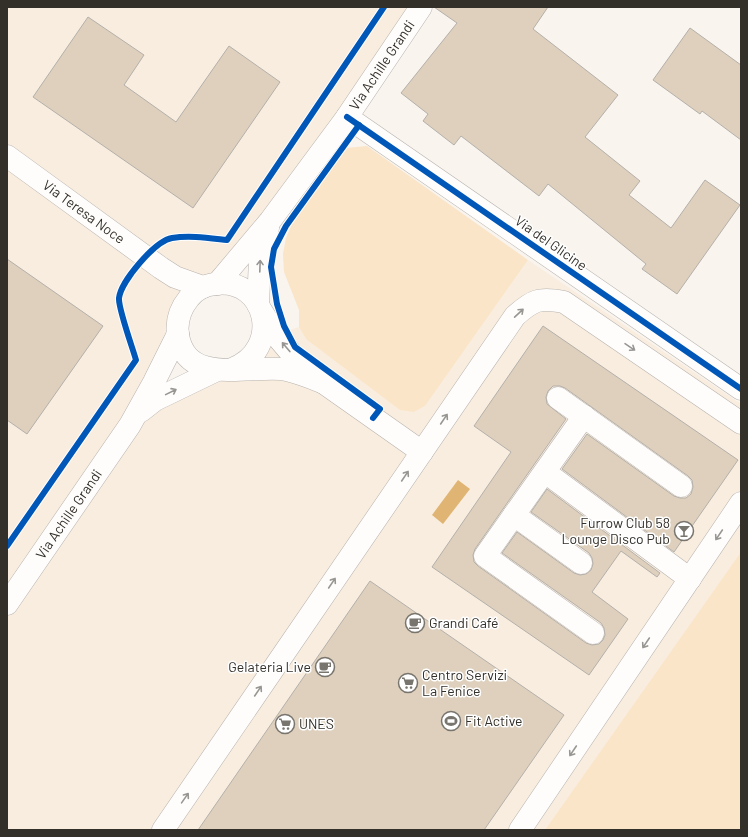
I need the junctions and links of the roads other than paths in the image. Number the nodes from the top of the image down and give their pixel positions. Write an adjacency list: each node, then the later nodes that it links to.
1 (422, 7): 2 (street, Via Achille Grandi)
2 (346, 117): 4 (street, Via Achille Grandi); 11 (street, Via del Glicine)
3 (7, 156): 5 (street, Via Teresa Noce)
4 (270, 221): 6 (street, Via Achille Grandi); 7 (street, one-way to 4)
5 (161, 268): 6 (street, Via Teresa Noce); 8 (street)
6 (210, 286): 7 (street); 8 (street)
7 (260, 308): 9 (street); 10 (street, one-way to 7)
8 (178, 326): 9 (street); 15 (street)
9 (225, 370): 10 (street); 15 (street, one-way to 9)
10 (324, 383): 16 (street)
11 (741, 389)
12 (558, 398): 13 (street)
13 (584, 416): 17 (street); 18 (street)
14 (741, 423): 16 (street, one-way to 14)
15 (130, 424): 23 (street, Via Achille Grandi)
16 (422, 452): 25 (street, one-way to 16)
17 (545, 472): 20 (street); 22 (street)
18 (681, 486)
19 (741, 503): 22 (street, one-way to 22)
20 (514, 515): 21 (street); 24 (street)
21 (581, 563)
22 (690, 579): 26 (street, one-way to 26)
23 (7, 604)
24 (594, 634)
25 (163, 830)
26 (520, 830)

